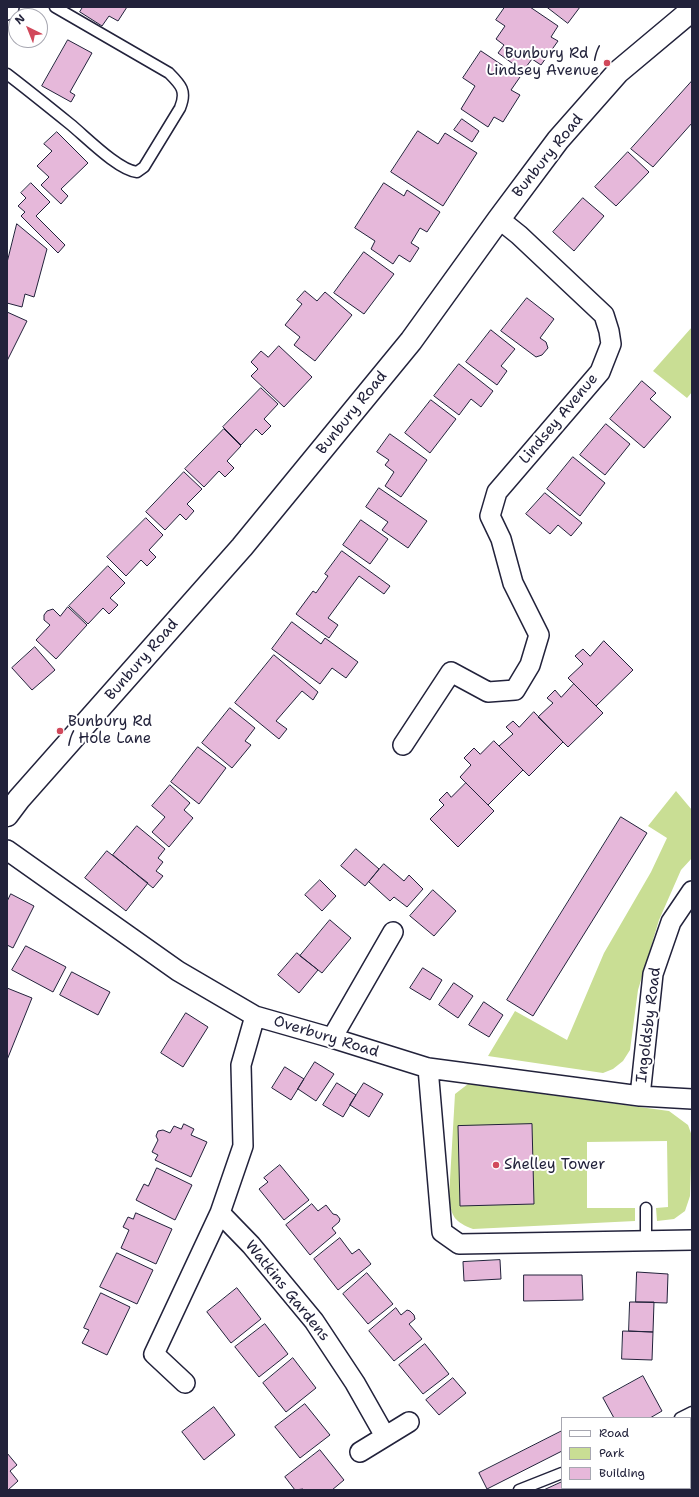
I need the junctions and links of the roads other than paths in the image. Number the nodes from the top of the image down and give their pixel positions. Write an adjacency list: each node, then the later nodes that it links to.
1 (9, 7): 3 (street)
2 (55, 7): 5 (lane)
3 (7, 10)
4 (692, 10): 6 (main road, Bunbury Road)
5 (7, 74)
6 (499, 219): 7 (street, Lindsey Avenue); 8 (main road, Bunbury Road)
7 (404, 745)
8 (7, 815)
9 (7, 850): 12 (street, Overbury Road)
10 (692, 891): 15 (street, Ingoldsby Road)
11 (393, 932): 13 (street)
12 (255, 1016): 13 (street, Overbury Road); 18 (street)
13 (332, 1038): 14 (street, Overbury Road)
14 (428, 1068): 15 (street, Overbury Road); 20 (street)
15 (640, 1096): 16 (street, Overbury Road)
16 (692, 1099)
17 (646, 1208): 20 (lane)
18 (220, 1213): 21 (street); 25 (street, Watkins Gardens)
19 (692, 1240): 20 (street)
20 (646, 1241)
21 (185, 1383)
22 (692, 1412): 23 (lane)
23 (682, 1417)
24 (409, 1422): 25 (street)
25 (385, 1436): 26 (street)
26 (360, 1452)
27 (561, 1473): 28 (lane)
28 (519, 1490)

